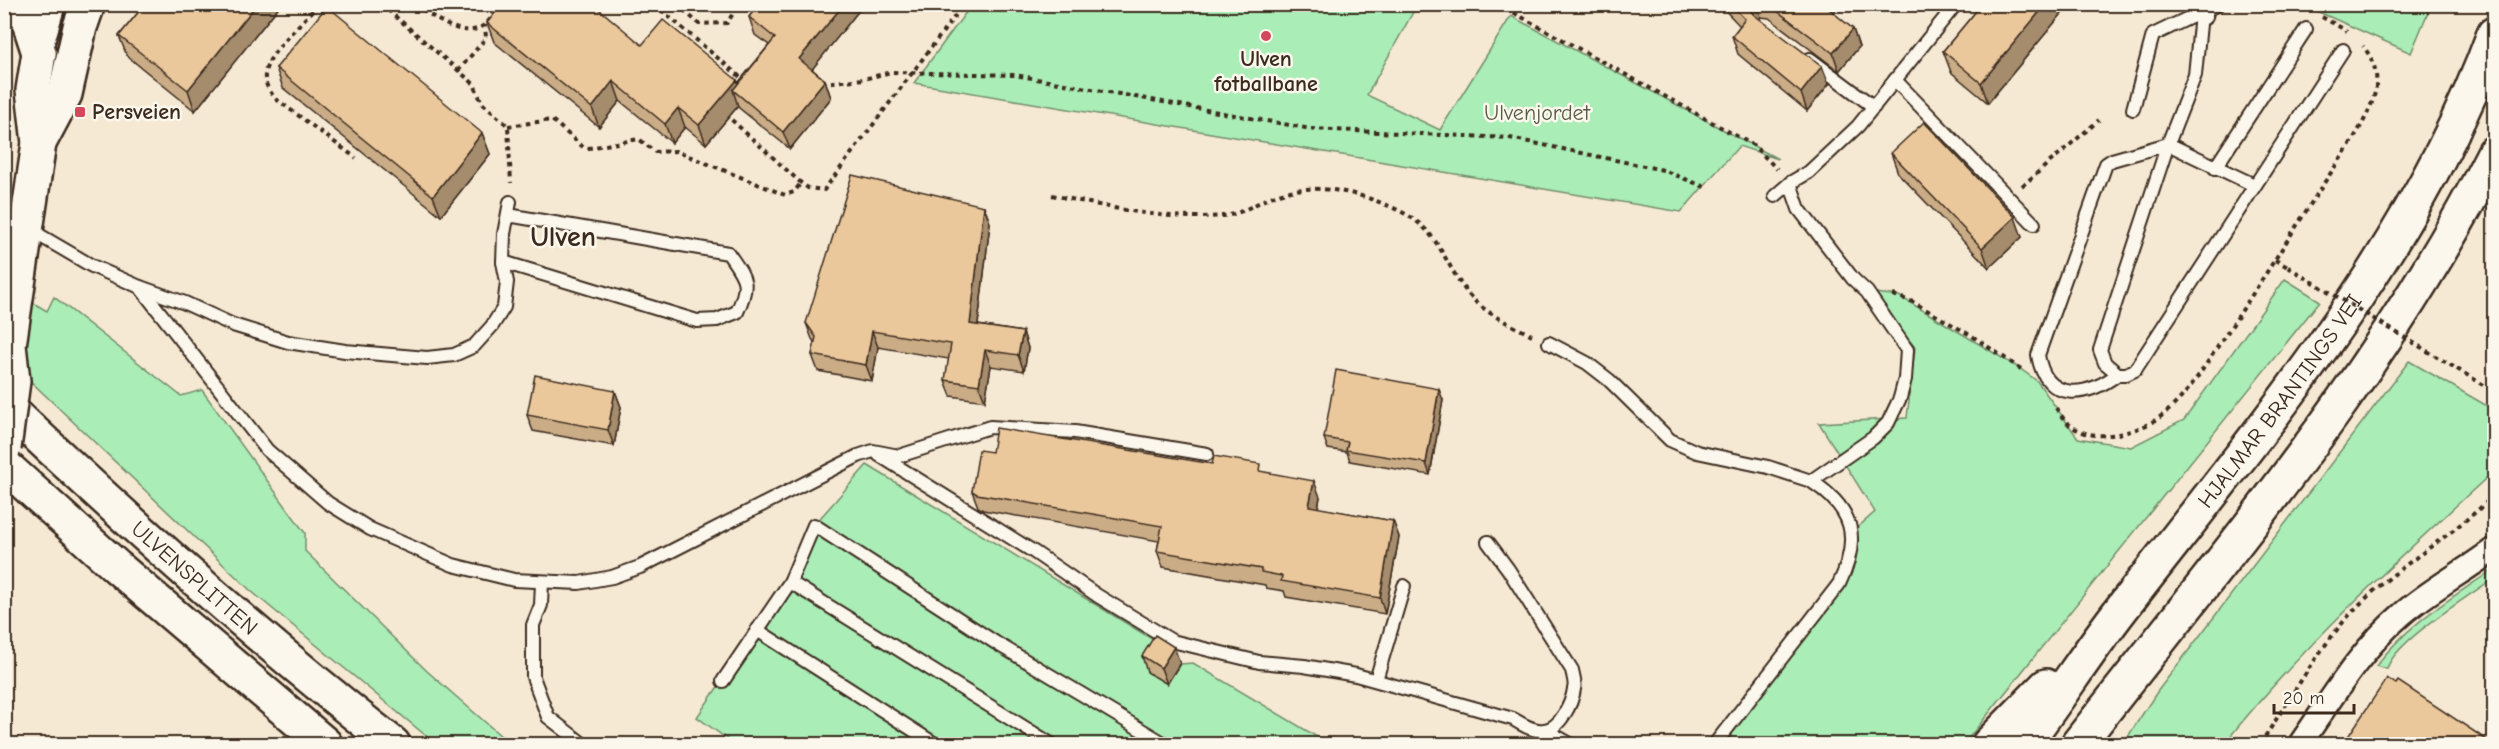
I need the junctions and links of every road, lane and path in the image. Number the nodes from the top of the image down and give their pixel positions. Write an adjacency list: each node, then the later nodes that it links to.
1 (23, 4): 23 (main road)
2 (54, 4): 23 (street)
3 (88, 4): 34 (main road)
4 (319, 4): 37 (path)
5 (381, 4): 24 (path)
6 (416, 4): 16 (path)
7 (498, 4): 16 (path)
8 (654, 4): 28 (path)
9 (677, 4): 10 (path)
10 (739, 4)
11 (964, 4): 25 (path)
12 (1497, 4): 40 (path)
13 (1956, 4): 26 (lane)
14 (2294, 4): 19 (path)
15 (2205, 8): 31 (lane); 35 (lane)
16 (485, 24): 24 (path)
17 (2306, 29): 38 (lane)
18 (2494, 34): 71 (main road, HJALMAR BRANTINGS VEI)
19 (2352, 35)
20 (2359, 41): 50 (path)
21 (2343, 50): 41 (lane)
22 (1801, 52): 30 (lane)
23 (39, 53): 34 (main road)
24 (458, 71): 33 (path)
25 (911, 73): 27 (path); 39 (path); 42 (path)
26 (1895, 80): 30 (lane); 45 (lane)
27 (821, 83)
28 (741, 90)
29 (729, 105): 39 (path)
30 (1874, 107): 40 (lane)
31 (2133, 109)
32 (2099, 120): 45 (path)
33 (508, 126): 39 (path); 46 (path)
34 (39, 143): 49 (main road)
35 (2168, 144): 38 (lane); 56 (lane); 56 (lane)
36 (2494, 153): 87 (main road)
37 (356, 158)
38 (2215, 168): 41 (lane)
39 (801, 183)
40 (1790, 183): 44 (lane); 53 (lane)
41 (2254, 185): 56 (lane)
42 (1705, 187)
43 (1052, 195): 54 (path)
44 (1775, 196)
45 (2008, 197): 48 (lane)
46 (510, 202): 47 (lane)
47 (508, 215): 51 (lane); 51 (lane)
48 (2034, 224)
49 (26, 228): 52 (lane); 55 (main road)
50 (2275, 260): 58 (path, bridge); 60 (path)
51 (503, 262): 52 (lane)
52 (140, 288): 68 (lane)
53 (1867, 292): 57 (path); 65 (lane)
54 (1549, 343): 65 (lane)
55 (7, 348): 61 (main road, bridge)
56 (2118, 374)
57 (2028, 375)
58 (2494, 391)
59 (4, 404): 77 (main road, ULVENSPLITTEN)
60 (2055, 407)
61 (4, 448)
62 (873, 451): 63 (lane); 68 (lane); 73 (lane)
63 (1207, 454)
64 (4, 465): 76 (main road, ULVENSPLITTEN)
65 (1811, 481): 84 (lane)
66 (1488, 542): 75 (lane)
67 (2494, 549): 88 (street)
68 (542, 582): 78 (lane)
69 (790, 582): 72 (lane); 80 (lane); 81 (lane)
70 (1404, 586): 73 (lane)
71 (2118, 612): 85 (main road); 86 (main road, HJALMAR BRANTINGS VEI)
72 (757, 630): 74 (lane); 79 (lane)
73 (1376, 680): 75 (lane)
74 (723, 681)
75 (1546, 730): 82 (lane); 83 (lane)
76 (326, 744)
77 (393, 744)
78 (583, 744)
79 (935, 744)
80 (1051, 744)
81 (1165, 744)
82 (1544, 744)
83 (1570, 744)
84 (1715, 744)
85 (1989, 744)
86 (2024, 744)
87 (2078, 744)
88 (2300, 744)

